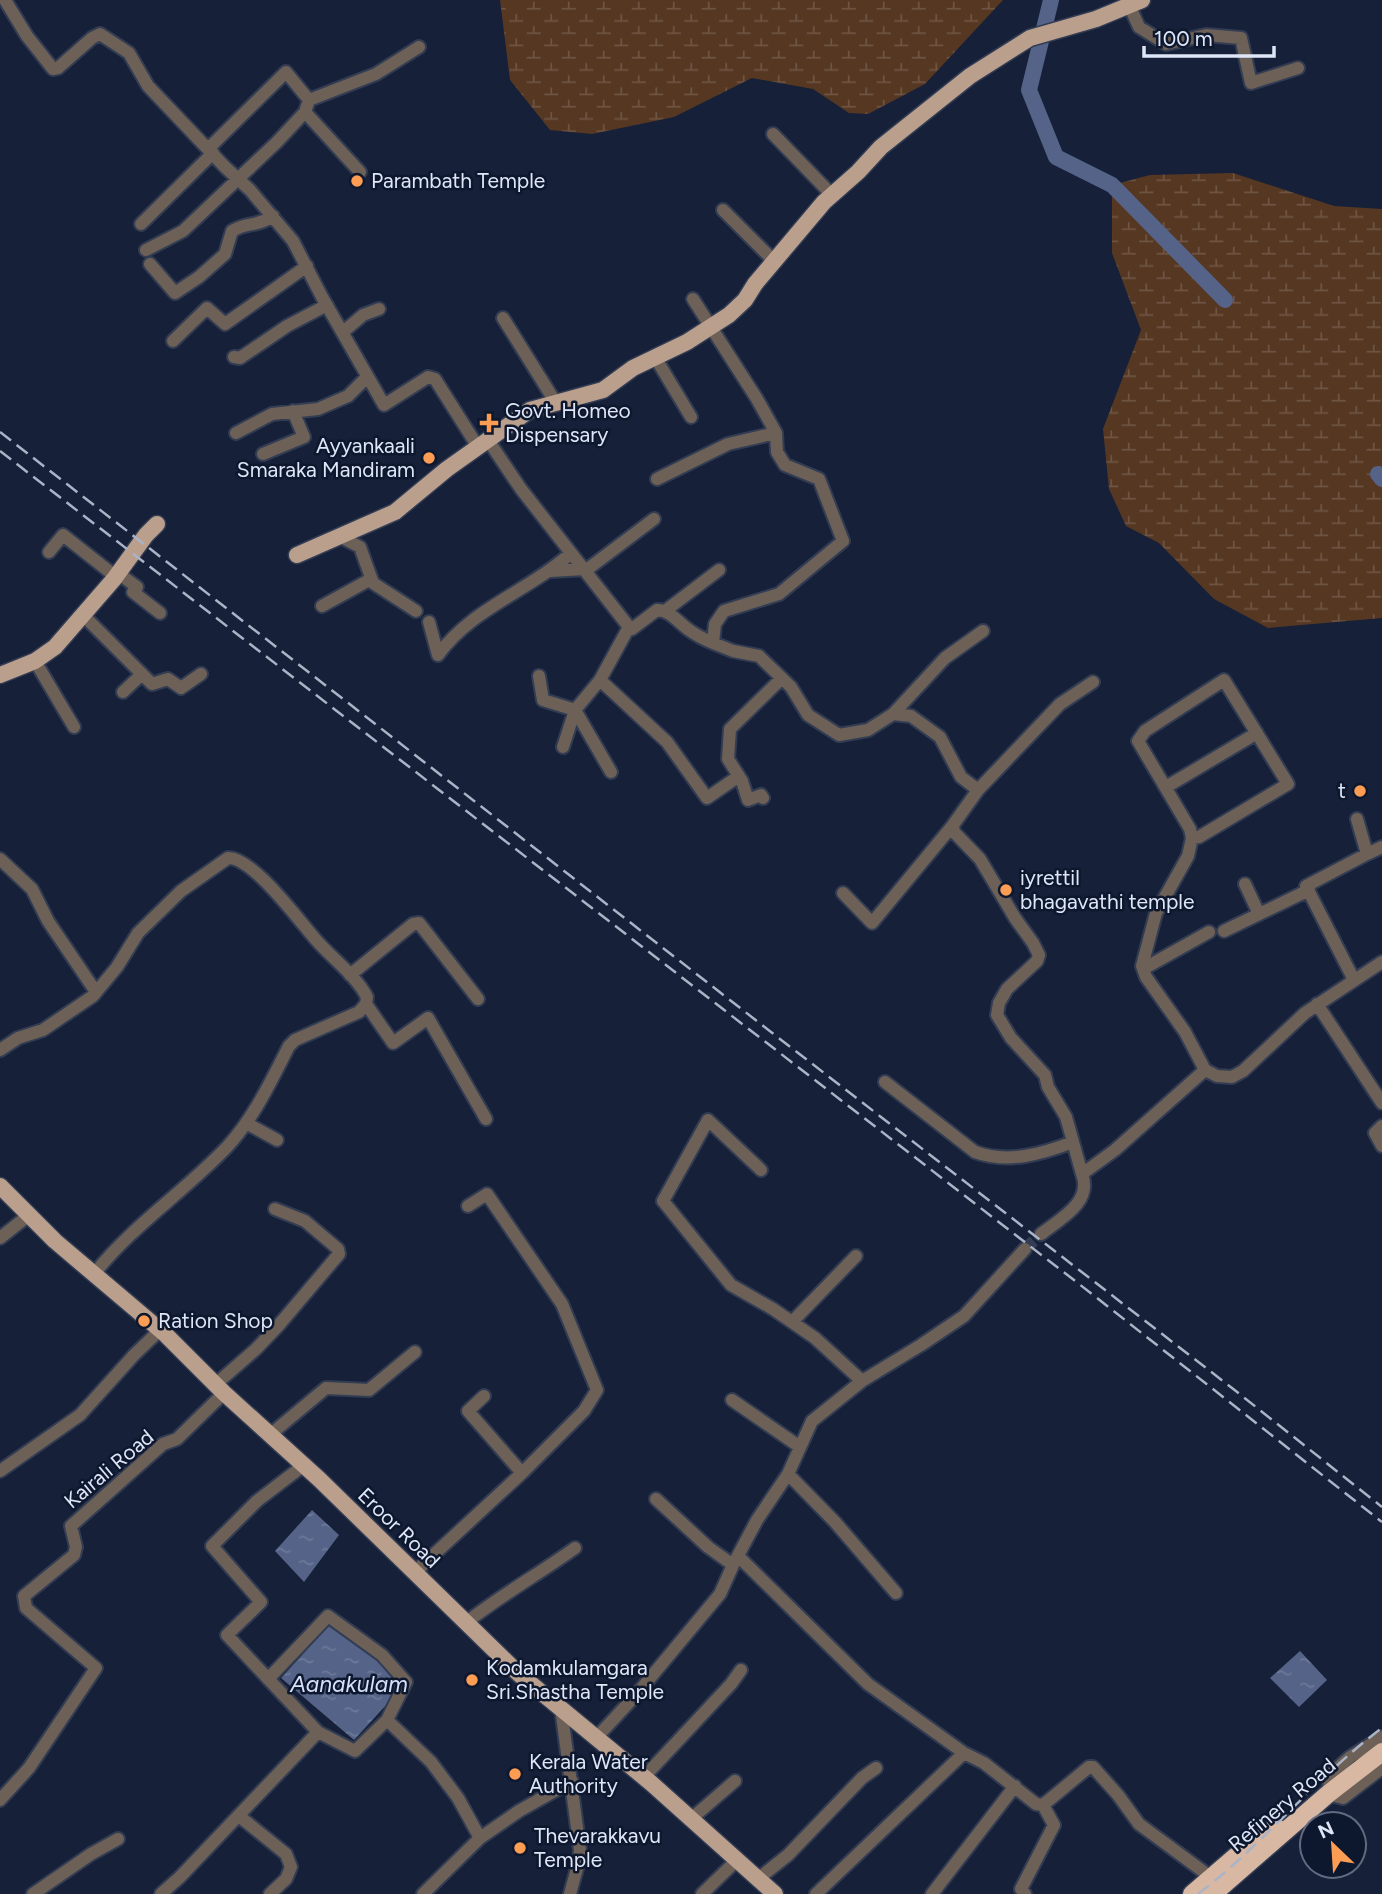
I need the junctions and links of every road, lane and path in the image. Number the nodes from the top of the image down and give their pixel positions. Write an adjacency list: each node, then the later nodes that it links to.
1 (5, 0): 7 (street)
2 (1136, 3): 4 (street); 10 (main road)
3 (419, 47): 5 (street)
4 (1298, 68)
5 (307, 106): 7 (street); 8 (street); 9 (street)
6 (773, 134): 10 (street)
7 (211, 151): 9 (street); 13 (street)
8 (360, 172)
9 (237, 178): 12 (street); 14 (street)
10 (832, 195): 15 (main road)
11 (723, 210): 15 (street)
12 (273, 216): 16 (street); 17 (street)
13 (141, 224)
14 (146, 250)
15 (774, 261): 22 (main road)
16 (150, 264)
17 (307, 267): 19 (street); 24 (street)
18 (693, 299): 22 (street)
19 (327, 305): 23 (street); 25 (street)
20 (379, 309): 23 (street)
21 (503, 318): 28 (street)
22 (709, 328): 26 (main road); 32 (street)
23 (343, 332): 27 (street)
24 (173, 341)
25 (234, 357)
26 (655, 357): 28 (main road); 30 (street)
27 (368, 377): 29 (street); 33 (street)
28 (556, 402): 33 (main road)
29 (293, 411): 31 (street); 34 (street)
30 (691, 417)
31 (236, 432)
32 (776, 433): 35 (street); 55 (street)
33 (483, 443): 38 (main road); 40 (street)
34 (263, 454)
35 (657, 480)
36 (654, 519): 42 (street)
37 (157, 524): 45 (main road)
38 (339, 536): 41 (main road); 46 (street)
39 (49, 552): 45 (street)
40 (571, 553): 42 (street); 44 (street)
41 (297, 555)
42 (584, 570): 44 (street); 53 (street)
43 (719, 570): 49 (street)
44 (551, 571): 52 (street)
45 (117, 575): 50 (street); 51 (main road)
46 (371, 579): 47 (street); 48 (street)
47 (322, 607)
48 (416, 611)
49 (666, 611): 53 (street); 55 (street)
50 (160, 613)
51 (83, 615): 56 (main road); 57 (street)
52 (429, 622)
53 (629, 627): 62 (street)
54 (983, 631): 66 (street)
55 (713, 643): 61 (street)
56 (35, 661): 59 (main road); 67 (street)
57 (142, 674): 58 (street); 64 (street)
58 (201, 674)
59 (0, 675)
60 (539, 676): 65 (street)
61 (782, 678): 66 (street); 71 (street)
62 (600, 680): 65 (street); 71 (street)
63 (1093, 682): 73 (street)
64 (123, 692)
65 (575, 710): 69 (street); 70 (street)
66 (893, 714): 73 (street)
67 (74, 727)
68 (1257, 733): 72 (street); 72 (street); 77 (street)
69 (563, 747)
70 (611, 772)
71 (739, 776): 74 (street)
72 (1166, 787): 77 (street)
73 (978, 790): 76 (street)
74 (763, 798)
75 (1357, 819): 79 (street)
76 (953, 825): 83 (street); 103 (street)
77 (1192, 838): 88 (street)
78 (1382, 847): 79 (street)
79 (1367, 854): 82 (street)
80 (0, 859): 91 (street)
81 (1245, 884): 84 (street)
82 (1309, 890): 84 (street); 90 (street)
83 (843, 893)
84 (1259, 915): 85 (street)
85 (1224, 931)
86 (1209, 932): 88 (street)
87 (1382, 962): 90 (street)
88 (1143, 969): 96 (street)
89 (350, 975): 91 (street); 92 (street); 93 (street)
90 (1354, 980): 94 (street)
91 (96, 992): 95 (street)
92 (478, 999)
93 (366, 1004): 99 (street); 100 (street)
94 (1317, 1004): 96 (street); 98 (street)
95 (0, 1051)
96 (1205, 1070): 106 (street)
97 (885, 1082): 103 (street)
98 (1382, 1103)
99 (486, 1119)
100 (246, 1123): 102 (street); 115 (street)
101 (1382, 1126): 104 (street)
102 (277, 1140)
103 (1073, 1142): 106 (street)
104 (1382, 1146)
105 (761, 1170): 116 (street)
106 (1082, 1174): 111 (street)
107 (0, 1186): 110 (main road, Eroor Road)
108 (468, 1206): 127 (street)
109 (275, 1209): 120 (street)
110 (29, 1215): 112 (street); 115 (main road, Eroor Road)
111 (1041, 1234)
112 (0, 1238)
113 (1025, 1249): 119 (street)
114 (856, 1256): 116 (street)
115 (94, 1274): 117 (main road, Eroor Road)
116 (792, 1322): 119 (street)
117 (160, 1330): 120 (main road, Eroor Road); 126 (street)
118 (415, 1352): 123 (street)
119 (862, 1381): 124 (street)
120 (220, 1389): 123 (main road, Eroor Road); 151 (street, Kairali Road)
121 (484, 1396): 127 (street)
122 (732, 1400): 124 (street)
123 (271, 1434): 125 (main road, Eroor Road)
124 (800, 1447): 128 (street)
125 (304, 1465): 132 (main road, Eroor Road); 136 (street)
126 (0, 1471)
127 (522, 1473): 132 (street)
128 (788, 1474): 131 (street); 133 (street)
129 (656, 1499): 131 (street)
130 (575, 1548): 134 (street)
131 (736, 1561): 140 (street); 143 (street)
132 (415, 1572): 134 (main road, Eroor Road)
133 (896, 1593)
134 (467, 1622): 137 (main road, Eroor Road)
135 (741, 1670): 146 (street)
136 (268, 1679): 138 (street); 139 (street)
137 (561, 1708): 140 (main road, Eroor Road); 147 (street)
138 (387, 1720): 139 (street); 155 (street)
139 (318, 1732): 153 (street)
140 (597, 1737): 146 (main road, Eroor Road)
141 (1382, 1737): 150 (street)
142 (1382, 1752): 150 (highway, Refinery Road)
143 (964, 1754): 149 (street); 168 (street)
144 (876, 1768): 158 (street)
145 (1382, 1768): 150 (street)
146 (644, 1777): 154 (main road, Eroor Road)
147 (572, 1781): 155 (street); 165 (street)
148 (735, 1781): 154 (street)
149 (1015, 1786): 152 (street); 169 (street)
150 (1328, 1795): 159 (highway, Refinery Road)
151 (0, 1800)
152 (1043, 1805): 159 (street); 170 (street)
153 (239, 1816): 162 (street); 163 (street)
154 (691, 1819): 157 (main road, Eroor Road)
155 (480, 1838): 164 (street)
156 (118, 1839): 160 (street)
157 (737, 1860): 158 (main road, Eroor Road); 166 (street)
158 (758, 1879): 167 (main road, Eroor Road)
159 (1212, 1886): 171 (highway, Refinery Road)
160 (50, 1890): 161 (street)
161 (33, 1894)
162 (161, 1894)
163 (270, 1894)
164 (423, 1894)
165 (570, 1894)
166 (702, 1894)
167 (775, 1894)
168 (816, 1894)
169 (932, 1894)
170 (1025, 1894)
171 (1192, 1894)

